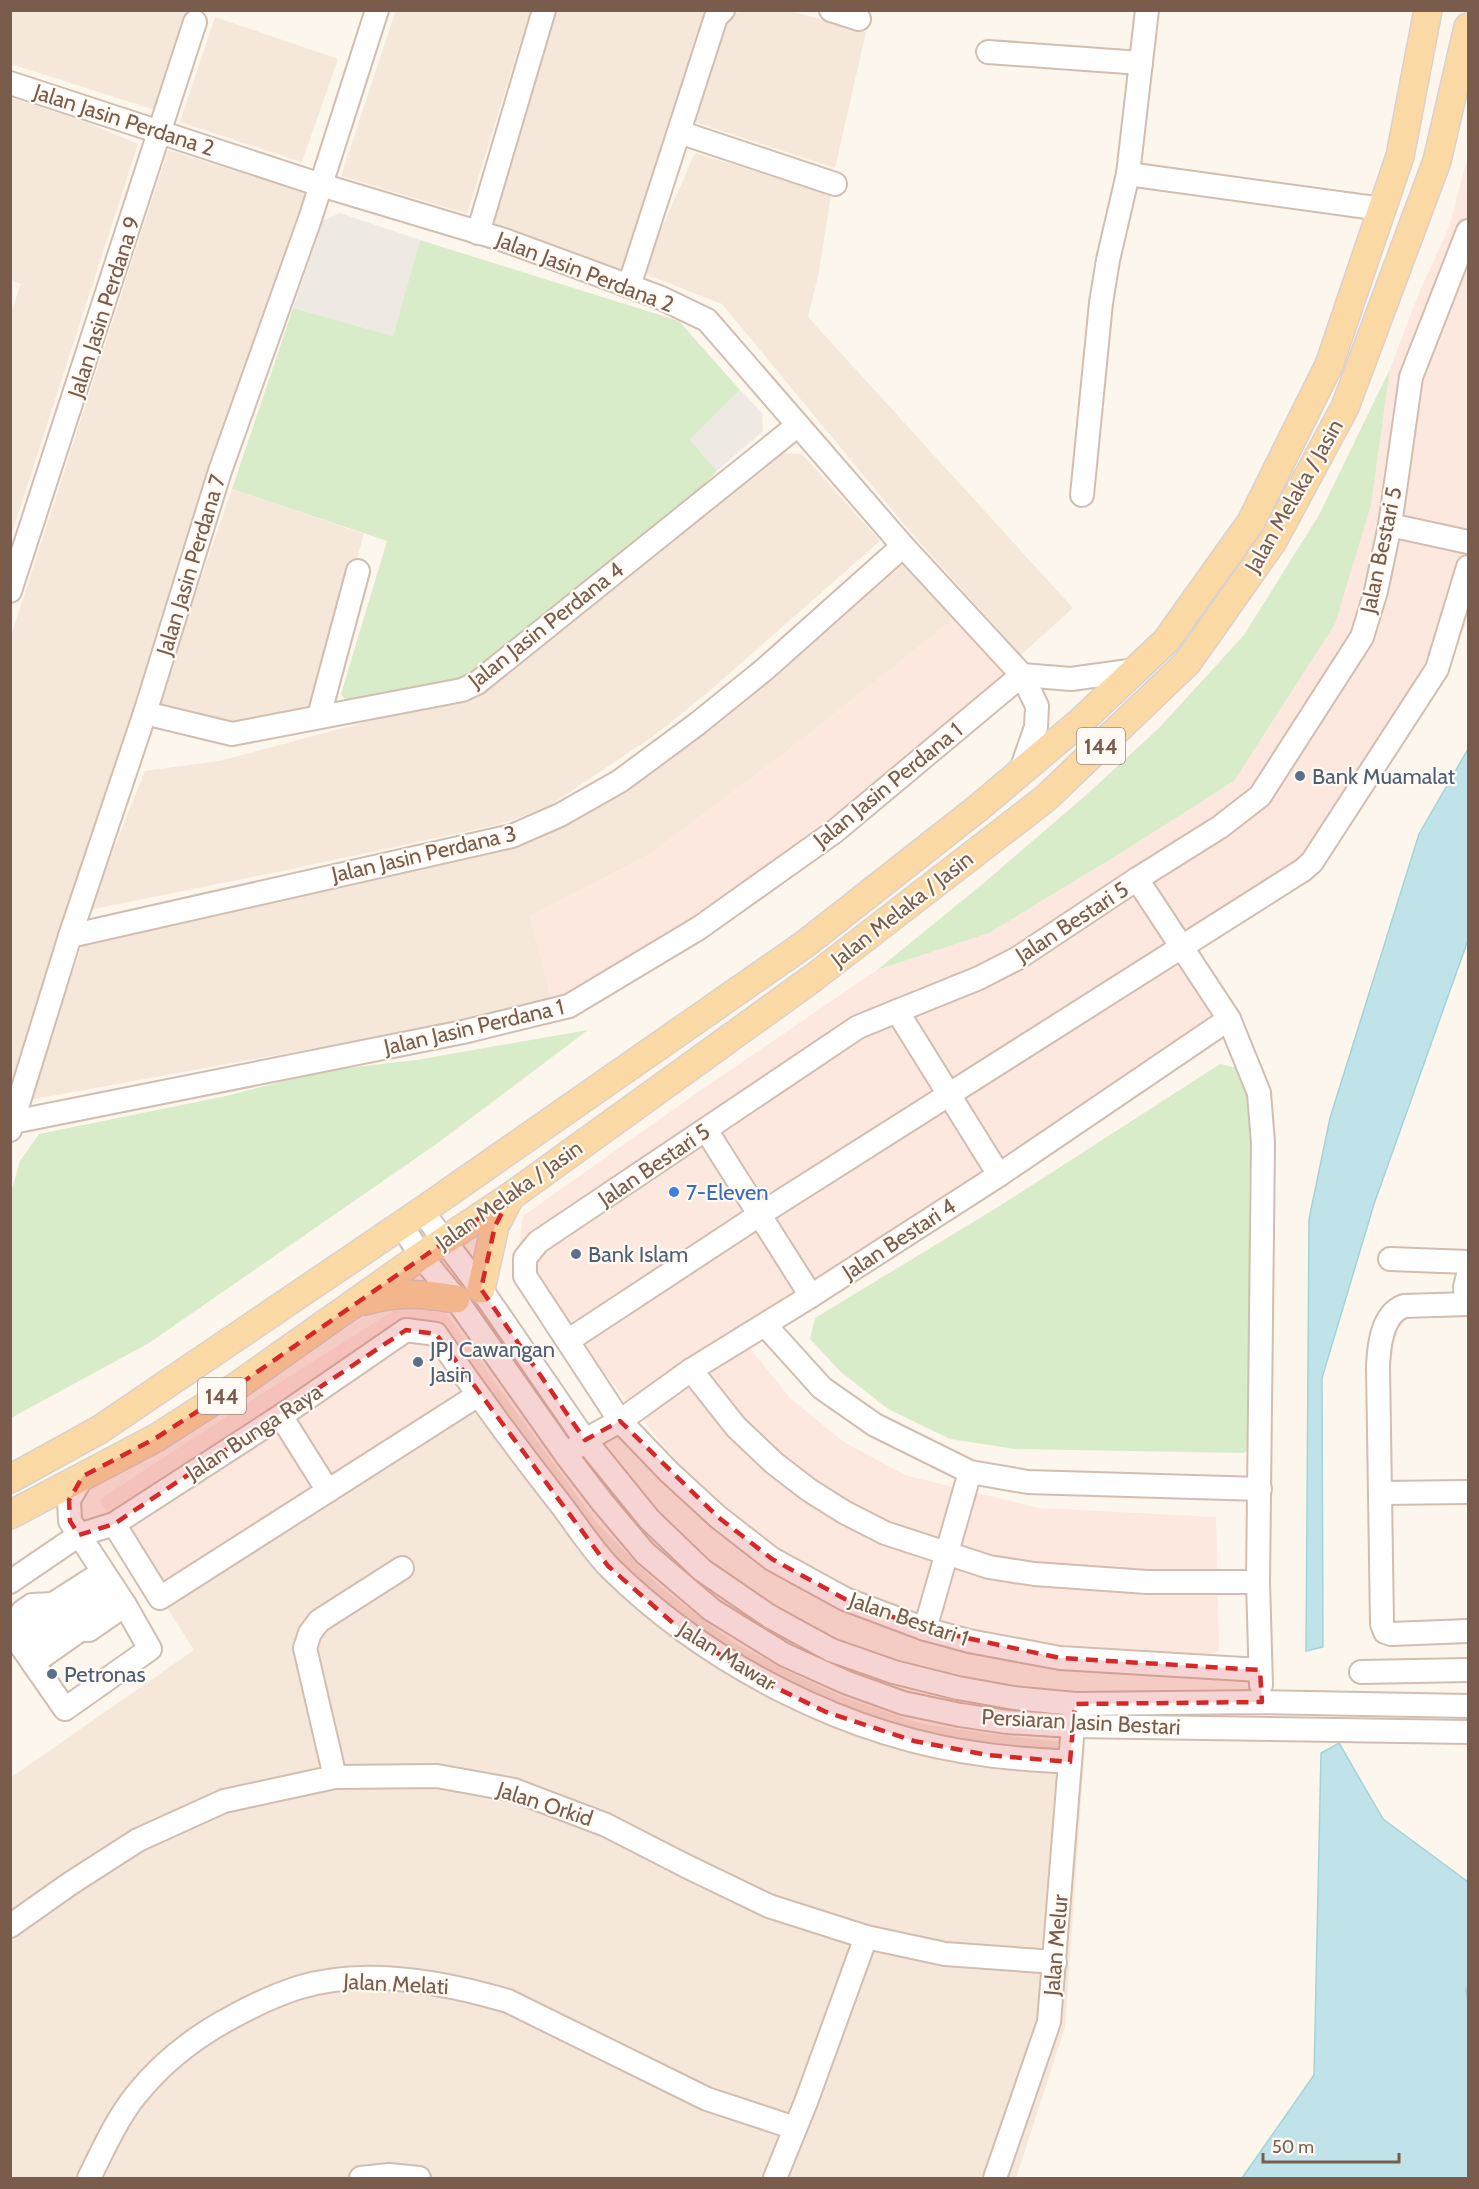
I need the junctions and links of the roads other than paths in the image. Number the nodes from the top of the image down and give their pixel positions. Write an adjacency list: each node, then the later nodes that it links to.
1 (377, 10): 17 (street, Jalan Jasin Perdana 7)
2 (544, 10): 19 (street)
3 (723, 10): 14 (street)
4 (831, 10): 7 (street)
5 (1147, 10): 11 (street)
6 (1428, 10): 18 (main road, Jalan Melaka / Jasin / 144)
7 (859, 19)
8 (195, 22): 13 (street, Jalan Jasin Perdana 9)
9 (1468, 27): 44 (main road, Jalan Melaka / Jasin / 144)
10 (988, 52): 11 (street)
11 (1141, 63): 15 (street)
12 (10, 83): 13 (street, Jalan Jasin Perdana 2)
13 (161, 132): 17 (street, Jalan Jasin Perdana 2); 29 (street, Jalan Jasin Perdana 9)
14 (679, 132): 16 (street); 21 (street)
15 (1128, 174): 18 (street); 23 (street)
16 (835, 184)
17 (321, 185): 19 (street, Jalan Jasin Perdana 2); 32 (street, Jalan Jasin Perdana 7)
18 (1382, 209): 30 (main road, Jalan Melaka / Jasin / 144)
19 (478, 232): 21 (street, Jalan Jasin Perdana 2)
20 (1468, 235): 24 (street, Jalan Bestari 5)
21 (629, 286): 22 (street, Jalan Jasin Perdana 2)
22 (798, 425): 26 (street, Jalan Jasin Perdana 2); 33 (street, Jalan Jasin Perdana 4)
23 (1082, 495)
24 (1390, 525): 25 (street); 35 (street, Jalan Bestari 5)
25 (1468, 542)
26 (903, 546): 31 (street, Jalan Jasin Perdana 2); 36 (street, Jalan Jasin Perdana 3)
27 (1468, 567): 37 (street)
28 (358, 571): 33 (street)
29 (10, 591)
30 (1136, 670): 31 (street); 34 (main road, Jalan Melaka / Jasin / 144)
31 (1022, 675): 34 (street, Jalan Jasin Perdana 2); 41 (street, Jalan Jasin Perdana 1)
32 (145, 713): 33 (street, Jalan Jasin Perdana 4); 36 (street, Jalan Jasin Perdana 7)
33 (319, 716)
34 (1020, 773): 46 (main road, Jalan Melaka / Jasin / 144)
35 (1137, 879): 37 (street); 38 (street, Jalan Bestari 5)
36 (70, 936): 41 (street, Jalan Jasin Perdana 7)
37 (1182, 948): 39 (street); 40 (street)
38 (897, 1011): 40 (street); 42 (street, Jalan Bestari 5)
39 (1229, 1019): 43 (street, Jalan Bestari 4); 67 (street)
40 (951, 1094): 43 (street); 45 (street)
41 (11, 1124)
42 (706, 1130): 45 (street); 57 (street, Jalan Bestari 5)
43 (999, 1175): 53 (street, Jalan Bestari 4)
44 (511, 1196): 47 (main road, Jalan Melaka / Jasin / 144); 52 (main road)
45 (759, 1215): 53 (street); 57 (street)
46 (412, 1217): 47 (street, Persiaran Jasin Bestari); 48 (street, Persiaran Jasin Bestari); 66 (main road, Jalan Melaka / Jasin / 144)
47 (445, 1240): 48 (main road, Jalan Melaka / Jasin / 144); 52 (street, Persiaran Jasin Bestari)
48 (421, 1256): 52 (street, Persiaran Jasin Bestari); 54 (main road, Jalan Melaka / Jasin / 144)
49 (1390, 1259): 50 (street)
50 (1468, 1262)
51 (1468, 1275): 55 (street)
52 (468, 1294): 54 (main road); 62 (street, Persiaran Jasin Bestari); 63 (street, Persiaran Jasin Bestari)
53 (811, 1296): 56 (street, Jalan Bestari 4)
54 (353, 1304): 65 (main road, Jalan Melaka / Jasin / 144)
55 (1467, 1304): 70 (street)
56 (765, 1325): 58 (street, Jalan Bestari 4); 64 (street)
57 (568, 1340): 61 (street, Jalan Bestari 5)
58 (691, 1371): 61 (street, Jalan Bestari 4); 74 (street)
59 (478, 1395): 60 (street, Jalan Bunga Raya); 68 (street); 89 (street, Jalan Mawar)
60 (281, 1416): 68 (street); 72 (street, Jalan Bunga Raya)
61 (620, 1421): 62 (street, Jalan Bestari 4); 79 (street, Jalan Bestari 1)
62 (585, 1440): 63 (street, Jalan Bestari 4); 87 (street, Persiaran Jasin Bestari)
63 (566, 1455): 87 (street, Persiaran Jasin Bestari)
64 (970, 1472): 67 (street); 74 (street)
65 (82, 1476): 71 (main road, Jalan Melaka / Jasin / 144); 73 (street)
66 (10, 1479)
67 (1260, 1488): 77 (street)
68 (328, 1491): 72 (street)
69 (1468, 1492): 70 (street)
70 (1380, 1493): 80 (street)
71 (10, 1515)
72 (114, 1524): 73 (street, Jalan Bunga Raya)
73 (79, 1535): 76 (street, Jalan Bunga Raya); 78 (street)
74 (947, 1555): 77 (street); 79 (street)
75 (402, 1568): 90 (street)
76 (10, 1582)
77 (1258, 1582): 82 (street)
78 (114, 1588): 81 (street); 81 (street); 81 (street); 81 (street)
79 (926, 1629): 82 (street, Jalan Bestari 1)
80 (1468, 1631)
81 (24, 1650)
82 (1260, 1670): 85 (street)
83 (1468, 1670): 84 (street)
84 (1362, 1672)
85 (1263, 1702): 86 (street, Persiaran Jasin Bestari); 87 (street, Persiaran Jasin Bestari)
86 (1468, 1706)
87 (1074, 1715): 88 (street, Persiaran Jasin Bestari); 89 (street, Jalan Melur)
88 (1468, 1732)
89 (1070, 1762): 93 (street, Jalan Melur)
90 (335, 1777): 91 (street, Jalan Orkid); 92 (street, Jalan Orkid)
91 (10, 1926)
92 (866, 1937): 93 (street, Jalan Orkid); 94 (street)
93 (1055, 1962): 99 (street, Jalan Melur)
94 (795, 2128): 95 (street, Jalan Melati); 98 (street)
95 (89, 2178)
96 (361, 2178): 97 (street)
97 (419, 2178)
98 (775, 2178)
99 (995, 2178)

